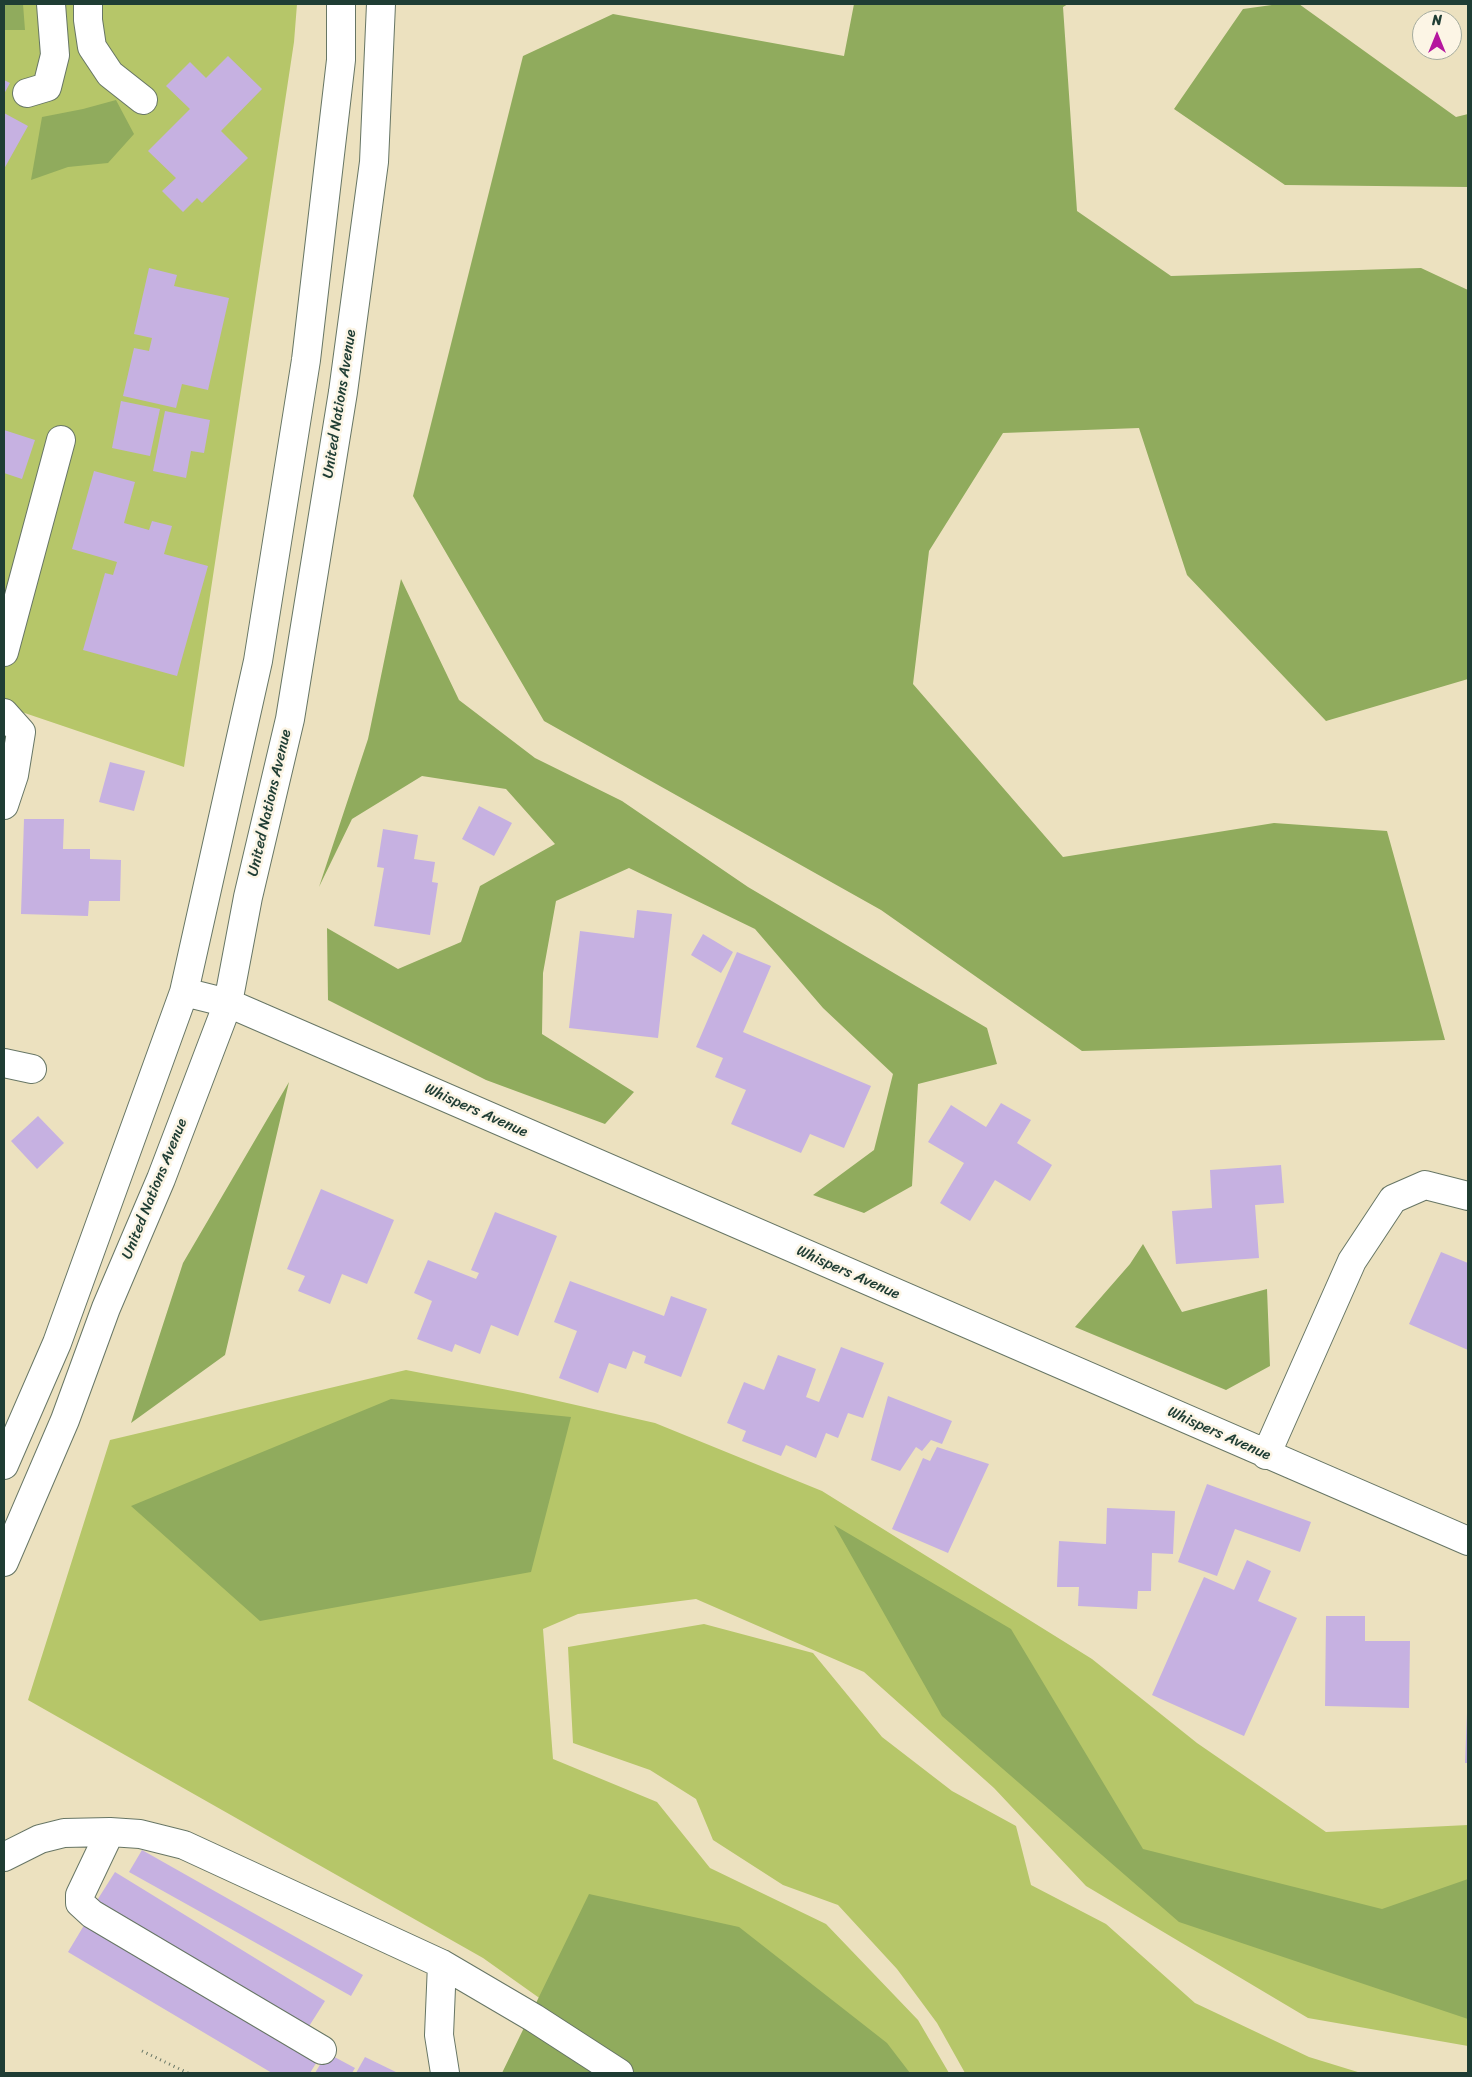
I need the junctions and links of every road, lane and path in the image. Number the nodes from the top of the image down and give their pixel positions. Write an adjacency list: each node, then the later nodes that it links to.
1 (51, 4): 5 (street)
2 (88, 4): 6 (street)
3 (341, 4): 11 (street)
4 (381, 4): 12 (street, United Nations Avenue)
5 (27, 93)
6 (143, 100)
7 (61, 440): 8 (street)
8 (4, 652)
9 (4, 713): 10 (street)
10 (4, 805)
11 (184, 992): 12 (street, Whispers Avenue); 17 (street)
12 (228, 1003): 16 (street, Whispers Avenue); 19 (street, United Nations Avenue)
13 (4, 1063): 14 (street)
14 (32, 1069)
15 (1468, 1196): 16 (street)
16 (1266, 1455): 18 (street, Whispers Avenue)
17 (4, 1465)
18 (1465, 1532)
19 (4, 1562)
20 (110, 1832): 21 (street); 22 (street); 23 (street)
21 (4, 1857)
22 (442, 1964): 26 (street); 27 (street)
23 (322, 2050)
24 (142, 2051): 25 (path)
25 (188, 2073)
26 (445, 2073)
27 (619, 2073)

